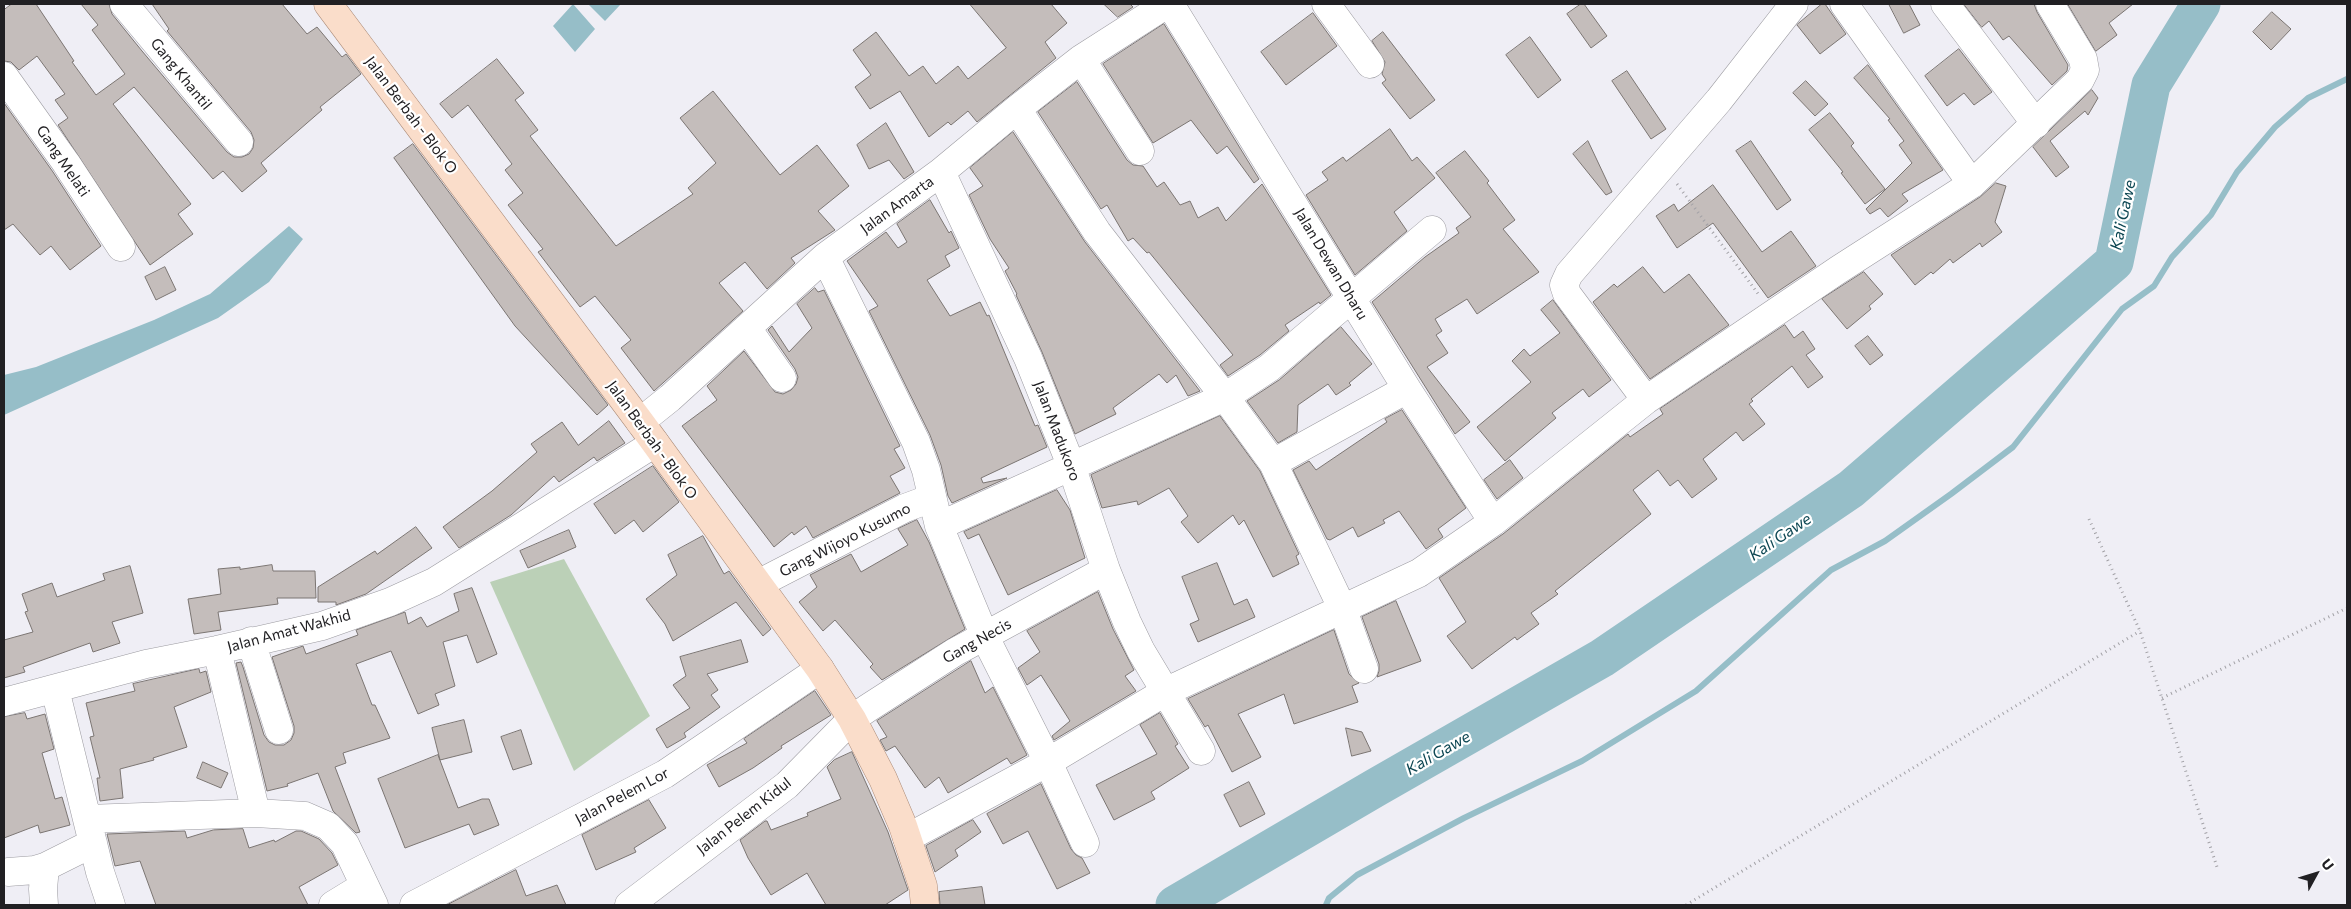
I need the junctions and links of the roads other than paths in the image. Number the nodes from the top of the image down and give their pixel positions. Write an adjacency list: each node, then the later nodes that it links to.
1 (124, 4): 14 (street, Gang Khantil)
2 (328, 4): 27 (main road, Jalan Berbah - Blok O)
3 (1168, 4): 9 (street, Jalan Amarta); 21 (street, Jalan Dewan Dharu)
4 (1326, 4): 10 (street)
5 (1794, 4): 26 (street)
6 (1844, 4): 17 (street)
7 (1945, 4): 13 (street)
8 (2050, 4): 13 (street)
9 (1081, 59): 12 (street, Jalan Amarta); 15 (street)
10 (1370, 64)
11 (4, 76): 19 (street, Gang Melati)
12 (1017, 108): 16 (street, Jalan Amarta); 25 (street)
13 (2036, 124): 17 (street)
14 (239, 142)
15 (1140, 151)
16 (941, 172): 20 (street, Jalan Amarta); 29 (street, Jalan Madukoro)
17 (1972, 184): 26 (street)
18 (1432, 230): 21 (street)
19 (121, 247)
20 (825, 257): 22 (street, Jalan Amarta); 30 (street)
21 (1352, 297): 24 (street, Jalan Dewan Dharu); 25 (street)
22 (747, 328): 23 (street); 27 (street, Jalan Amarta)
23 (782, 378)
24 (1407, 389): 28 (street); 31 (street, Jalan Dewan Dharu)
25 (1225, 397): 28 (street); 29 (street)
26 (1646, 400): 31 (street)
27 (647, 433): 34 (main road, Jalan Berbah - Blok O); 37 (street, Jalan Amat Wakhid)
28 (1273, 464): 35 (street)
29 (1071, 465): 32 (street); 33 (street, Jalan Madukoro)
30 (932, 498): 32 (street); 34 (street, Gang Wijoyo Kusumo)
31 (1493, 522): 35 (street)
32 (939, 526): 36 (street)
33 (1106, 570): 36 (street, Gang Necis); 42 (street, Jalan Madukoro)
34 (758, 584): 39 (main road, Jalan Berbah - Blok O)
35 (1343, 610): 40 (street); 42 (street)
36 (985, 637): 44 (street, Gang Necis); 47 (street)
37 (251, 641): 38 (street, Jalan Amat Wakhid); 45 (street)
38 (217, 650): 41 (street, Jalan Amat Wakhid); 48 (street)
39 (820, 669): 44 (main road, Jalan Berbah - Blok O); 58 (street, Jalan Pelem Lor)
40 (1364, 669)
41 (55, 689): 43 (street, Jalan Amat Wakhid); 49 (street)
42 (1165, 692): 46 (street, Jalan Madukoro); 47 (street)
43 (4, 702)
44 (852, 719): 50 (main road, Jalan Berbah - Blok O); 59 (street, Jalan Pelem Kidul)
45 (279, 730)
46 (1201, 751)
47 (1048, 762): 50 (street); 51 (street)
48 (256, 813): 49 (street); 54 (street)
49 (90, 831): 52 (street); 56 (street)
50 (907, 838): 60 (main road, Jalan Berbah - Blok O)
51 (1085, 844)
52 (45, 867): 53 (street); 55 (street)
53 (8, 872)
54 (369, 896): 57 (street)
55 (44, 905)
56 (111, 905)
57 (333, 905)
58 (414, 905)
59 (629, 905)
60 (925, 905)

